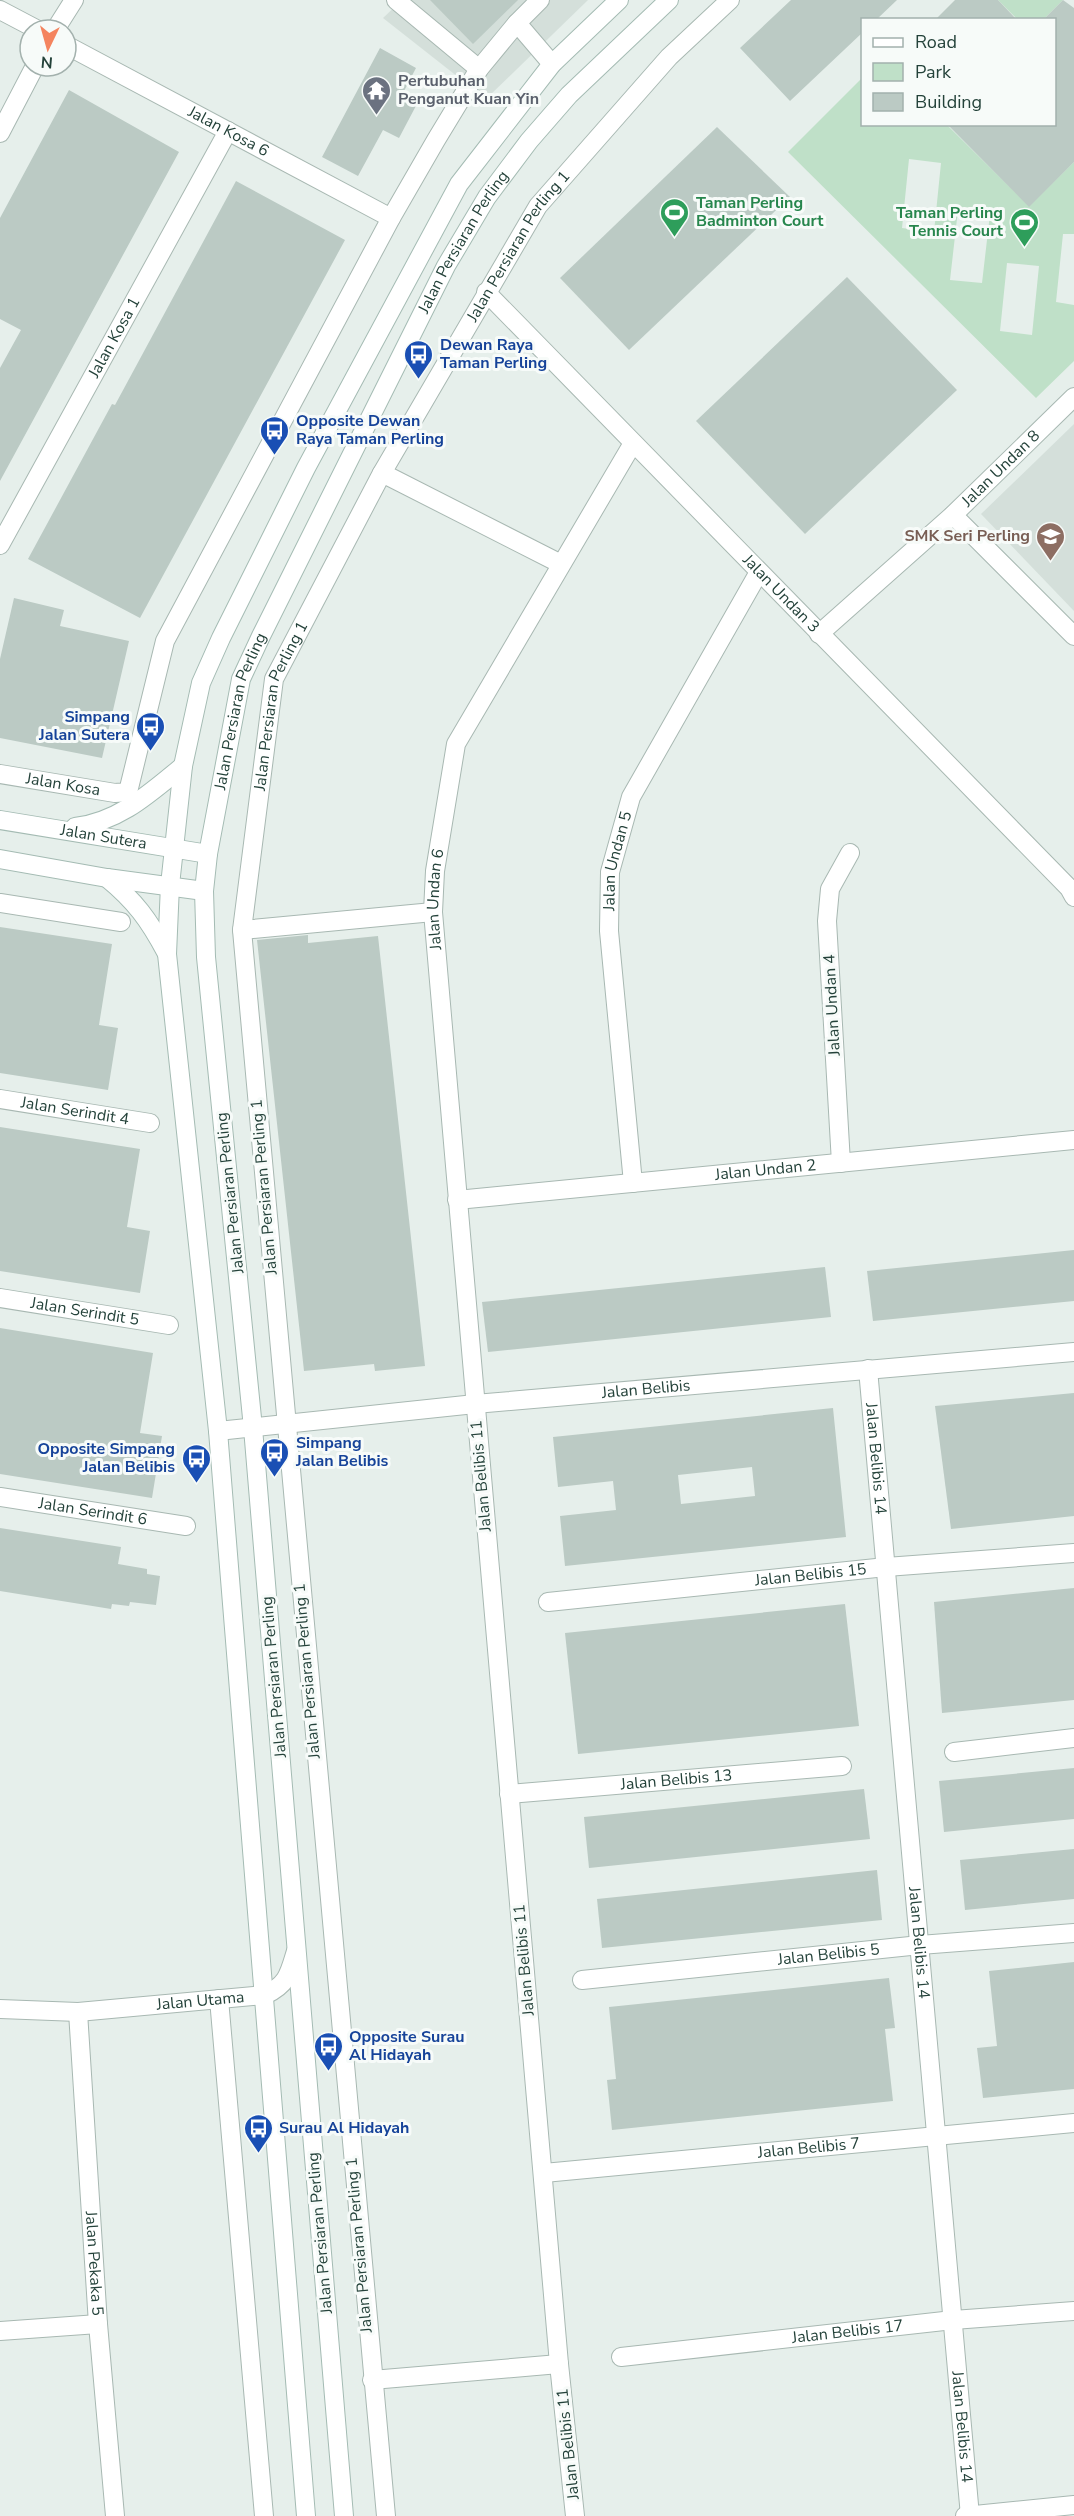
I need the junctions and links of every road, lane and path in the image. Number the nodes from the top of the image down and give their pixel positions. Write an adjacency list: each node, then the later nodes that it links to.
1 (74, 0): 8 (street)
2 (396, 0): 13 (street)
3 (540, 0): 10 (street)
4 (619, 0): 12 (street, Jalan Persiaran Perling)
5 (669, 0): 34 (street, Jalan Persiaran Perling)
6 (730, 0): 18 (street, Jalan Persiaran Perling 1)
7 (0, 10): 9 (street)
8 (63, 18)
9 (18, 19)
10 (517, 23): 12 (street); 13 (street)
11 (78, 51): 15 (street, Jalan Kosa 6)
12 (552, 64): 28 (street, Jalan Persiaran Perling)
13 (479, 69): 17 (street)
14 (29, 78): 16 (street)
15 (228, 131): 17 (street, Jalan Kosa 6); 23 (street, Jalan Kosa 1)
16 (0, 133)
17 (391, 218): 29 (street, Jalan Kosa)
18 (486, 292): 20 (street, Jalan Undan 3); 21 (street, Jalan Persiaran Perling 1)
19 (1074, 397): 22 (street, Jalan Undan 8)
20 (633, 443): 24 (street, Jalan Undan 6); 25 (street, Jalan Undan 3)
21 (382, 473): 24 (street); 43 (street, Jalan Persiaran Perling 1)
22 (953, 515): 26 (street, Jalan Undan 8); 27 (street)
23 (0, 544)
24 (561, 564): 41 (street, Jalan Undan 6)
25 (759, 572): 26 (street, Jalan Undan 3); 49 (street, Jalan Undan 5)
26 (819, 634): 39 (street, Jalan Undan 3)
27 (1074, 636)
28 (183, 766): 31 (street); 32 (street, Jalan Persiaran Perling)
29 (0, 774)
30 (0, 820): 31 (street, Jalan Sutera)
31 (58, 829): 32 (street, Jalan Sutera)
32 (175, 849): 34 (street, Jalan Sutera); 37 (street, Jalan Persiaran Perling)
33 (849, 853): 48 (street, Jalan Undan 4)
34 (208, 854): 38 (street, Jalan Persiaran Perling)
35 (0, 859): 36 (street)
36 (107, 878): 37 (street); 44 (street)
37 (170, 885): 38 (street); 44 (street, Jalan Persiaran Perling)
38 (204, 891): 57 (street, Jalan Persiaran Perling)
39 (1074, 897)
40 (0, 903): 42 (street)
41 (433, 912): 43 (street); 50 (street, Jalan Undan 6)
42 (121, 922)
43 (242, 930): 56 (street, Jalan Persiaran Perling 1)
44 (167, 954): 58 (street, Jalan Persiaran Perling)
45 (0, 1099): 46 (street, Jalan Serindit 4)
46 (150, 1124)
47 (1074, 1140): 48 (street, Jalan Undan 2)
48 (841, 1163): 49 (street, Jalan Undan 2)
49 (633, 1183): 50 (street, Jalan Undan 2)
50 (457, 1200): 55 (street, Jalan Undan 6)
51 (0, 1298): 52 (street, Jalan Serindit 5)
52 (169, 1325)
53 (1074, 1352): 54 (street, Jalan Belibis)
54 (868, 1368): 55 (street, Jalan Belibis); 62 (street, Jalan Belibis 14)
55 (475, 1404): 56 (street, Jalan Belibis); 67 (street, Jalan Belibis 11)
56 (285, 1423): 57 (street, Jalan Belibis); 85 (street, Jalan Persiaran Perling 1)
57 (253, 1428): 58 (street, Jalan Belibis); 70 (street, Jalan Persiaran Perling)
58 (218, 1431): 72 (street, Jalan Persiaran Perling)
59 (0, 1497): 60 (street, Jalan Serindit 6)
60 (186, 1526)
61 (1074, 1553): 62 (street, Jalan Belibis 15)
62 (886, 1567): 63 (street, Jalan Belibis 15); 69 (street, Jalan Belibis 14)
63 (548, 1602)
64 (1074, 1738): 65 (street)
65 (954, 1752)
66 (842, 1766): 67 (street, Jalan Belibis 13)
67 (509, 1794): 78 (street, Jalan Belibis 11)
68 (1074, 1933): 69 (street, Jalan Belibis 5)
69 (920, 1945): 71 (street, Jalan Belibis 5); 77 (street, Jalan Belibis 14)
70 (296, 1951): 72 (street, Jalan Utama); 90 (street, Jalan Persiaran Perling)
71 (582, 1980)
72 (265, 1995): 73 (street, Jalan Utama); 89 (street, Jalan Persiaran Perling)
73 (219, 1999): 75 (street, Jalan Utama); 88 (street)
74 (0, 2009): 75 (street, Jalan Utama)
75 (78, 2012): 81 (street, Jalan Pekaka 5)
76 (1074, 2123): 77 (street, Jalan Belibis 7)
77 (936, 2134): 78 (street, Jalan Belibis 7); 80 (street, Jalan Belibis 14)
78 (544, 2173): 84 (street, Jalan Belibis 11)
79 (1074, 2312): 80 (street, Jalan Belibis 17)
80 (953, 2320): 83 (street, Jalan Belibis 17); 94 (street, Jalan Belibis 14)
81 (98, 2324): 82 (street); 87 (street, Jalan Pekaka 5)
82 (0, 2331)
83 (621, 2357)
84 (559, 2364): 85 (street); 92 (street, Jalan Belibis 11)
85 (372, 2380): 91 (street, Jalan Persiaran Perling 1)
86 (1074, 2505): 94 (street)
87 (115, 2516)
88 (264, 2516)
89 (306, 2516)
90 (344, 2516)
91 (386, 2516)
92 (575, 2516)
93 (965, 2516): 94 (street)
94 (970, 2516)

